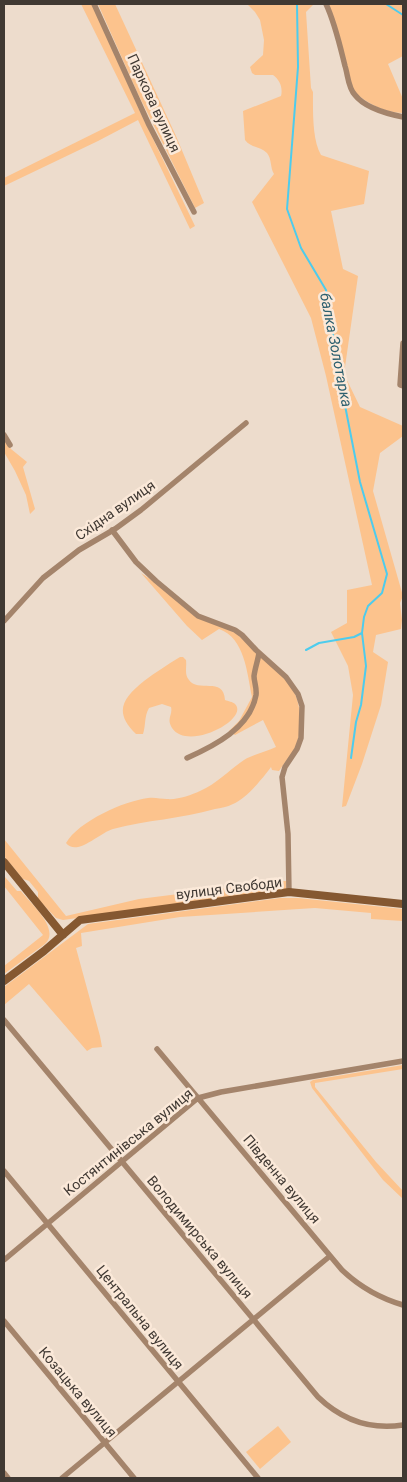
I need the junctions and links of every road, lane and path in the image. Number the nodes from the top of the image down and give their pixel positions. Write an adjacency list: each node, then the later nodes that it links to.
1 (94, 4): 4 (street, Паркова вулиця)
2 (326, 4): 3 (street)
3 (403, 117)
4 (194, 212)
5 (403, 343): 6 (street)
6 (402, 386)
7 (246, 423): 10 (street, Східна вулиця)
8 (4, 435): 9 (street)
9 (10, 444)
10 (112, 530): 11 (street, Східна вулиця); 12 (street)
11 (4, 622)
12 (259, 653): 13 (street); 15 (street)
13 (186, 758)
14 (4, 862): 17 (street)
15 (289, 892): 16 (street, вулиця Свободи); 17 (street, вулиця Свободи)
16 (403, 904)
17 (63, 935): 18 (street, вулиця Свободи)
18 (4, 981)
19 (4, 1020): 23 (street, Володимирська вулиця)
20 (157, 1049): 22 (street, Південна вулиця)
21 (403, 1061): 22 (street, Костянтинівська вулиця)
22 (198, 1098): 23 (street, Костянтинівська вулиця); 26 (street, Південна вулиця)
23 (121, 1162): 25 (street, Костянтинівська вулиця); 29 (street, Володимирська вулиця)
24 (4, 1171): 25 (street, Центральна вулиця)
25 (48, 1224): 27 (street, Костянтинівська вулиця); 31 (street, Центральна вулиця)
26 (330, 1256): 28 (street, Південна вулиця); 29 (street)
27 (4, 1260)
28 (403, 1305)
29 (253, 1320): 31 (street); 32 (street, Володимирська вулиця)
30 (4, 1321): 33 (street, Козацька вулиця)
31 (178, 1382): 33 (street); 38 (street, Центральна вулиця)
32 (403, 1425)
33 (105, 1443): 36 (street); 37 (street, Козацька вулиця)
34 (4, 1473): 35 (street)
35 (8, 1478)
36 (62, 1478)
37 (134, 1478)
38 (258, 1478)

